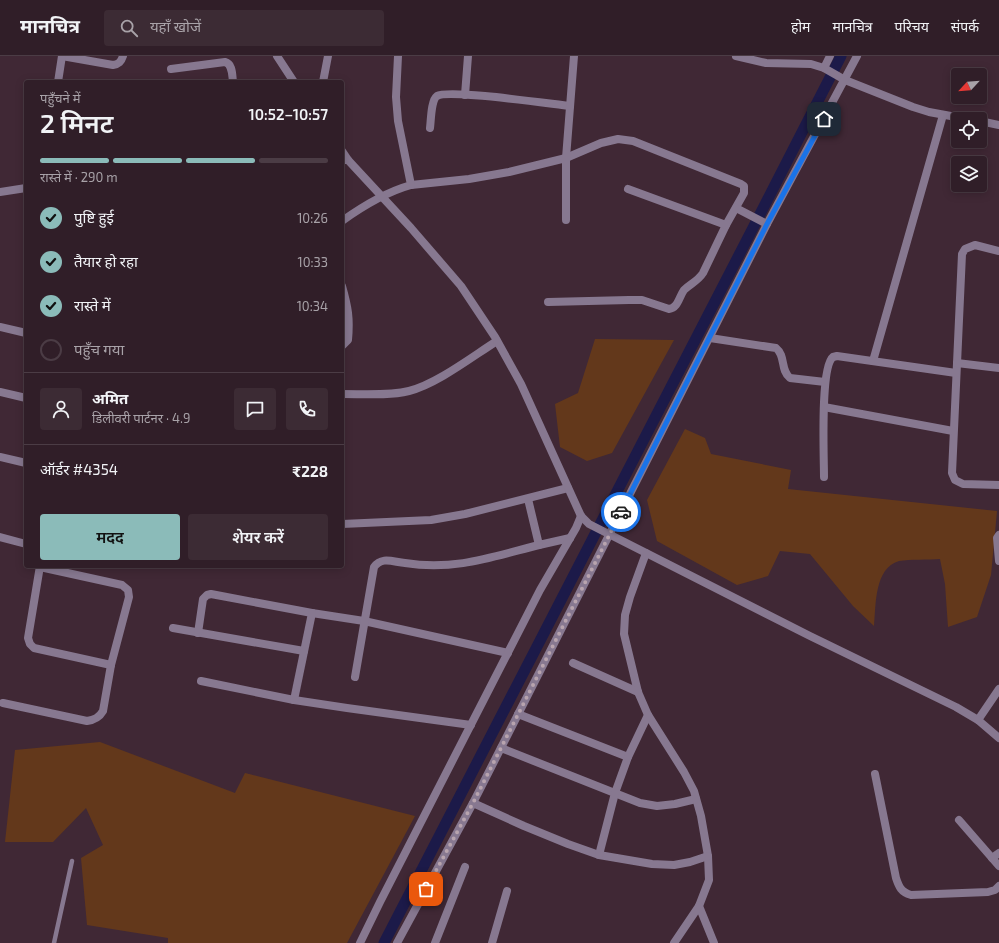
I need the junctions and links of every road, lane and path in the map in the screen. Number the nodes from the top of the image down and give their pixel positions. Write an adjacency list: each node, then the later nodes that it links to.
1 (62, 56): 2 (street); 14 (street)
2 (123, 56)
3 (276, 56): 16 (street)
4 (328, 56): 17 (street)
5 (398, 56): 27 (street)
6 (468, 56): 18 (street)
7 (574, 56): 19 (street)
8 (736, 56): 11 (street)
9 (830, 56): 11 (street)
10 (857, 56): 13 (street)
11 (824, 68): 13 (street)
12 (171, 69): 15 (street)
13 (843, 79): 20 (street); 35 (street)
14 (58, 80)
15 (233, 80)
16 (293, 80)
17 (323, 80)
18 (465, 95): 19 (street); 24 (street)
19 (570, 106): 25 (street)
20 (943, 115): 21 (street); 45 (street)
21 (951, 116)
22 (987, 122): 23 (street)
23 (999, 125)
24 (430, 128)
25 (566, 158): 27 (street); 32 (street); 34 (street)
26 (345, 160): 31 (street)
27 (411, 185): 31 (street)
28 (24, 188): 30 (street)
29 (628, 189): 36 (street)
30 (0, 192)
31 (382, 197): 33 (street); 43 (street)
32 (736, 208): 35 (street); 36 (street)
33 (344, 219)
34 (566, 220)
35 (764, 222): 42 (street)
36 (726, 225): 39 (street)
37 (999, 251): 46 (street)
38 (344, 293): 44 (street)
39 (548, 302)
40 (0, 327): 41 (street)
41 (24, 333)
42 (710, 338): 49 (street); 63 (street)
43 (497, 341): 51 (street); 59 (street)
44 (344, 344)
45 (873, 361): 48 (street); 49 (street)
46 (957, 363): 47 (street); 48 (street)
47 (999, 368)
48 (956, 373): 54 (street)
49 (825, 382): 53 (street)
50 (0, 392): 52 (street)
51 (344, 394)
52 (24, 398)
53 (824, 407): 54 (street); 57 (street)
54 (953, 431): 58 (street)
55 (0, 457): 56 (street)
56 (24, 463)
57 (824, 477)
58 (999, 484)
59 (568, 488): 60 (street); 61 (street)
60 (528, 499): 62 (street); 68 (street)
61 (581, 516): 63 (street); 66 (street)
62 (344, 524)
63 (606, 533): 69 (street); 87 (street)
64 (999, 535): 70 (street)
65 (0, 537): 67 (street)
66 (570, 538): 68 (street); 78 (street)
67 (24, 543)
68 (539, 545): 74 (street)
69 (646, 553): 84 (street); 89 (street)
70 (999, 562)
71 (40, 568): 80 (street)
72 (45, 568): 80 (street)
73 (312, 613): 74 (street); 76 (street); 77 (street)
74 (364, 620): 78 (street); 81 (street)
75 (174, 628): 76 (street)
76 (198, 632): 77 (street)
77 (304, 651): 85 (street)
78 (508, 652): 90 (street)
79 (573, 663): 84 (street)
80 (111, 665): 86 (street)
81 (355, 678)
82 (201, 681): 85 (street)
83 (999, 689): 89 (street)
84 (638, 692): 88 (street)
85 (294, 700): 90 (street)
86 (3, 703)
87 (518, 714): 92 (street); 93 (street)
88 (648, 715): 93 (street); 96 (street)
89 (978, 720): 91 (street)
90 (471, 725): 110 (street)
91 (999, 738)
92 (501, 748): 95 (street); 97 (street)
93 (628, 757): 95 (street)
94 (875, 774): 106 (street)
95 (615, 793): 96 (street); 100 (street)
96 (696, 799): 101 (street)
97 (473, 803): 100 (street); 111 (street)
98 (959, 820): 102 (street)
99 (999, 853): 102 (street)
100 (599, 855): 101 (street)
101 (708, 856): 108 (street)
102 (992, 858): 104 (street)
103 (72, 861): 109 (lane)
104 (999, 866)
105 (465, 867): 112 (street)
106 (999, 886)
107 (507, 892): 113 (street)
108 (699, 906): 114 (street); 115 (street)
109 (54, 943)
110 (360, 943)
111 (396, 943)
112 (434, 943)
113 (492, 943)
114 (674, 943)
115 (714, 943)

